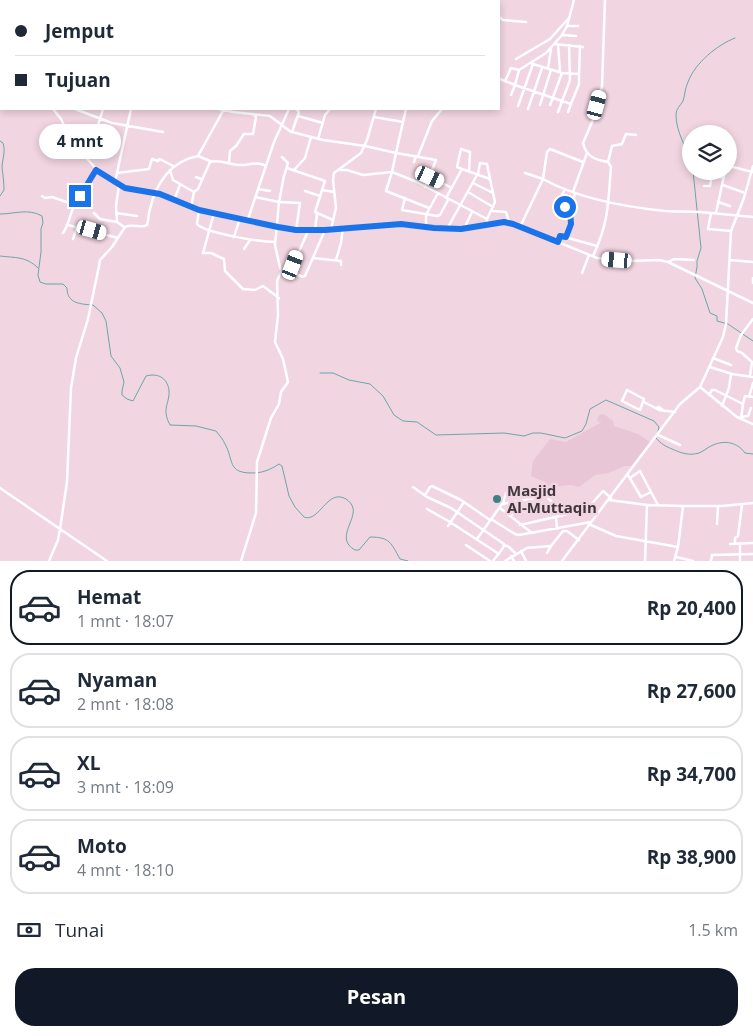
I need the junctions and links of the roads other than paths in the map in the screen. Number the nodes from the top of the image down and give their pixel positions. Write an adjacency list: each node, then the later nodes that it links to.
1 (574, 0): 4 (street)
2 (605, 0): 65 (street)
3 (500, 18): 5 (street)
4 (568, 19): 6 (street); 14 (street)
5 (526, 22)
6 (567, 26): 7 (street); 8 (street)
7 (578, 26)
8 (562, 35): 9 (street); 10 (street)
9 (576, 36)
10 (556, 44): 11 (street); 12 (street); 19 (street)
11 (569, 45): 20 (street); 21 (street)
12 (551, 48): 13 (street); 17 (street)
13 (538, 58): 15 (street); 16 (street)
14 (516, 59)
15 (531, 64): 16 (street); 18 (street); 26 (street)
16 (541, 67): 17 (street); 27 (street)
17 (550, 69): 19 (street); 29 (street)
18 (519, 70): 24 (street); 25 (street)
19 (561, 73): 20 (street); 30 (street)
20 (569, 73): 21 (street); 31 (street)
21 (579, 74): 23 (street); 32 (street)
22 (500, 79): 24 (street)
23 (579, 80)
24 (505, 81): 25 (street)
25 (515, 85): 26 (street); 28 (street)
26 (525, 88): 27 (street); 35 (street)
27 (534, 92): 29 (street); 36 (street)
28 (512, 95)
29 (543, 95): 30 (street); 33 (street)
30 (552, 98): 31 (street); 34 (street)
31 (562, 101): 32 (street); 48 (street)
32 (571, 104): 49 (street)
33 (540, 105)
34 (550, 105)
35 (518, 106)
36 (528, 109)
37 (54, 110): 66 (street)
38 (76, 110): 53 (street)
39 (103, 110): 53 (street)
40 (130, 110): 57 (street)
41 (224, 110): 50 (street); 67 (street)
42 (289, 110): 56 (street)
43 (297, 110): 51 (street)
44 (329, 110): 55 (street)
45 (376, 110): 52 (street)
46 (406, 110): 54 (street)
47 (441, 110): 68 (street)
48 (558, 112)
49 (568, 112)
50 (253, 114): 56 (street); 74 (street)
51 (298, 116): 55 (street); 59 (street)
52 (374, 117): 54 (street); 63 (street)
53 (100, 120): 57 (street); 66 (street)
54 (403, 122): 64 (street)
55 (323, 123): 62 (street)
56 (282, 124): 59 (street); 76 (street)
57 (126, 126): 58 (street); 88 (street)
58 (163, 132)
59 (292, 132): 61 (street)
60 (636, 135): 73 (street)
61 (312, 137): 62 (street); 83 (street)
62 (318, 139): 63 (street)
63 (365, 146): 64 (street); 84 (street)
64 (396, 153): 68 (street); 85 (street)
65 (587, 153): 72 (street); 73 (street)
66 (82, 155): 81 (street)
67 (198, 156): 70 (street); 75 (street)
68 (417, 156): 71 (street); 92 (street)
69 (282, 157): 78 (street)
70 (210, 162): 74 (street); 93 (street)
71 (414, 162)
72 (583, 162): 95 (street); 116 (street)
73 (608, 162): 125 (street)
74 (229, 163): 76 (street)
75 (173, 166): 82 (street); 88 (street)
76 (265, 166): 105 (street)
77 (753, 166): 87 (street)
78 (287, 168): 83 (street); 126 (street)
79 (737, 168): 87 (street)
80 (462, 169): 86 (street); 86 (street); 104 (street)
81 (96, 170): 99 (street); 128 (street)
82 (170, 170): 100 (street); 113 (street)
83 (294, 170): 107 (street)
84 (337, 170): 85 (street); 111 (street)
85 (392, 172): 103 (street); 121 (street)
86 (469, 172): 90 (street)
87 (752, 172): 117 (street)
88 (117, 173): 99 (street)
89 (525, 173): 95 (street)
90 (477, 174): 94 (street); 94 (street); 98 (street)
91 (196, 177): 93 (street)
92 (430, 177): 103 (street); 104 (street)
93 (201, 179): 110 (street)
94 (490, 179): 115 (street)
95 (543, 179): 106 (street); 159 (street)
96 (711, 180): 102 (street)
97 (724, 180): 101 (street)
98 (473, 183): 112 (street); 115 (street)
99 (117, 184): 113 (street); 135 (street)
100 (180, 184): 110 (street); 124 (street)
101 (723, 185): 117 (street); 127 (street)
102 (704, 186)
103 (426, 187): 114 (street)
104 (452, 188): 122 (street)
105 (258, 189): 108 (street); 120 (street)
106 (565, 189): 116 (street); 123 (street)
107 (322, 190): 111 (street); 119 (street)
108 (270, 191)
109 (305, 191): 119 (street)
110 (194, 192): 131 (street)
111 (334, 192): 149 (street)
112 (468, 192): 129 (street); 133 (street)
113 (156, 193): 124 (street); 155 (street)
114 (438, 193): 122 (street); 132 (street)
115 (493, 193): 133 (street)
116 (574, 193): 125 (street); 171 (street)
117 (745, 194): 144 (street)
118 (42, 196): 128 (street)
119 (320, 196): 141 (street)
120 (255, 197): 126 (street); 148 (street)
121 (405, 198): 132 (street); 142 (street)
122 (447, 199): 129 (street); 142 (street)
123 (556, 199)
124 (174, 200): 131 (street)
125 (609, 201): 139 (street); 177 (street)
126 (279, 202): 156 (street); 164 (street)
127 (718, 202): 130 (street); 140 (street)
128 (75, 205): 153 (street)
129 (460, 206): 137 (street); 161 (street)
130 (730, 206)
131 (190, 207): 134 (street)
132 (429, 208): 142 (street)
133 (492, 209): 147 (street); 151 (street)
134 (199, 210): 136 (street); 163 (street)
135 (116, 212): 143 (street); 150 (street)
136 (214, 212): 146 (street); 163 (street)
137 (472, 212): 147 (street); 162 (street)
138 (94, 213): 150 (street)
139 (711, 213): 140 (street); 168 (street)
140 (716, 213): 144 (street)
141 (317, 214): 149 (street); 166 (street)
142 (426, 215): 158 (street)
143 (137, 216)
144 (737, 216): 145 (street); 168 (street)
145 (753, 217)
146 (240, 218): 148 (street); 170 (street)
147 (487, 219): 152 (street)
148 (247, 220): 156 (street)
149 (334, 220): 160 (street)
150 (117, 222): 155 (street)
151 (509, 222): 152 (street); 159 (street)
152 (487, 224): 162 (street)
153 (68, 225): 154 (street); 169 (street)
154 (77, 227): 172 (street); 173 (street)
155 (124, 227): 172 (street)
156 (278, 227): 164 (street); 175 (street)
157 (343, 227): 158 (street); 160 (street); 181 (street)
158 (426, 227): 161 (street)
159 (520, 227): 176 (street)
160 (331, 229): 167 (street)
161 (447, 229): 162 (street)
162 (464, 229)
163 (210, 230): 170 (street); 193 (street)
164 (296, 230): 165 (street)
165 (308, 230): 166 (street); 188 (street)
166 (314, 230): 167 (street)
167 (325, 230): 180 (street)
168 (731, 231): 183 (street)
169 (63, 233)
170 (234, 237): 174 (street)
171 (566, 237): 176 (street); 177 (street)
172 (118, 238): 242 (street)
173 (73, 239)
174 (250, 240): 175 (street); 178 (street)
175 (276, 242): 187 (street)
176 (558, 242): 179 (street)
177 (597, 246): 179 (street)
178 (244, 249)
179 (591, 256): 184 (street); 189 (street)
180 (313, 258): 181 (street); 188 (street)
181 (336, 260): 186 (street)
182 (694, 260): 184 (street)
183 (730, 260): 185 (street); 192 (street)
184 (668, 262): 192 (street)
185 (753, 262)
186 (341, 265)
187 (281, 272): 188 (street); 193 (street)
188 (290, 272)
189 (582, 273)
190 (753, 278): 191 (street)
191 (753, 283)
192 (729, 292): 194 (street); 196 (street)
193 (279, 298): 269 (street)
194 (753, 303)
195 (753, 318): 200 (street)
196 (713, 358): 197 (street); 198 (street)
197 (731, 365)
198 (710, 367): 199 (street); 202 (street)
199 (731, 373): 200 (street); 203 (street)
200 (751, 376)
201 (753, 383): 205 (street)
202 (700, 387): 204 (street); 210 (street)
203 (726, 394): 204 (street); 207 (street); 208 (street)
204 (709, 395): 208 (street)
205 (751, 397): 207 (street)
206 (644, 402): 206 (street); 210 (street)
207 (743, 404): 211 (street)
208 (722, 406): 211 (street)
209 (751, 408): 211 (street)
210 (675, 412): 213 (street)
211 (741, 418): 212 (street)
212 (753, 424)
213 (657, 436): 214 (street); 215 (street)
214 (680, 445)
215 (629, 477): 218 (street); 218 (street); 221 (street)
216 (413, 487): 220 (street)
217 (0, 488): 242 (street)
218 (651, 492): 228 (street)
219 (506, 493): 224 (street)
220 (425, 495): 222 (street); 233 (street)
221 (610, 499): 226 (street); 235 (street); 239 (street)
222 (464, 502): 233 (street); 236 (street)
223 (753, 503): 227 (street)
224 (502, 504): 225 (street); 231 (street)
225 (555, 505): 234 (street); 235 (street)
226 (647, 505): 228 (street); 248 (street)
227 (742, 505): 230 (street); 251 (street)
228 (658, 506): 229 (street)
229 (683, 506): 230 (street); 256 (street)
230 (718, 506): 240 (street)
231 (500, 508): 234 (street); 236 (street)
232 (427, 509): 237 (street)
233 (456, 512): 237 (street); 244 (street)
234 (508, 515): 238 (street)
235 (556, 517): 238 (street); 243 (street)
236 (490, 520): 244 (street); 245 (street)
237 (450, 522): 241 (street); 246 (street)
238 (520, 524): 245 (street)
239 (592, 524): 243 (street); 247 (street); 248 (street)
240 (717, 524)
241 (448, 526)
242 (60, 529): 267 (street); 268 (street)
243 (557, 529): 245 (street)
244 (484, 530): 246 (street); 254 (street)
245 (532, 534)
246 (477, 539): 260 (street)
247 (579, 540): 255 (street); 275 (street)
248 (646, 541): 256 (street); 276 (street)
249 (753, 543): 252 (street)
250 (730, 544): 251 (street)
251 (735, 544): 252 (street)
252 (740, 544): 264 (street)
253 (466, 545): 270 (street)
254 (504, 545): 260 (street); 261 (street)
255 (551, 546): 258 (street); 259 (street)
256 (678, 546): 266 (street)
257 (713, 550): 263 (street)
258 (521, 551): 261 (street); 274 (street)
259 (547, 553)
260 (499, 554): 271 (street)
261 (516, 554): 265 (street)
262 (753, 554): 264 (street)
263 (712, 555): 264 (street); 279 (street)
264 (740, 555): 280 (street)
265 (511, 556): 272 (street); 273 (street)
266 (675, 557): 277 (street); 278 (street)
267 (49, 561)
268 (107, 561)
269 (242, 561)
270 (490, 561)
271 (494, 561)
272 (505, 561)
273 (514, 561)
274 (526, 561)
275 (562, 561)
276 (645, 561)
277 (674, 561)
278 (693, 561)
279 (711, 561)
280 (740, 561)

